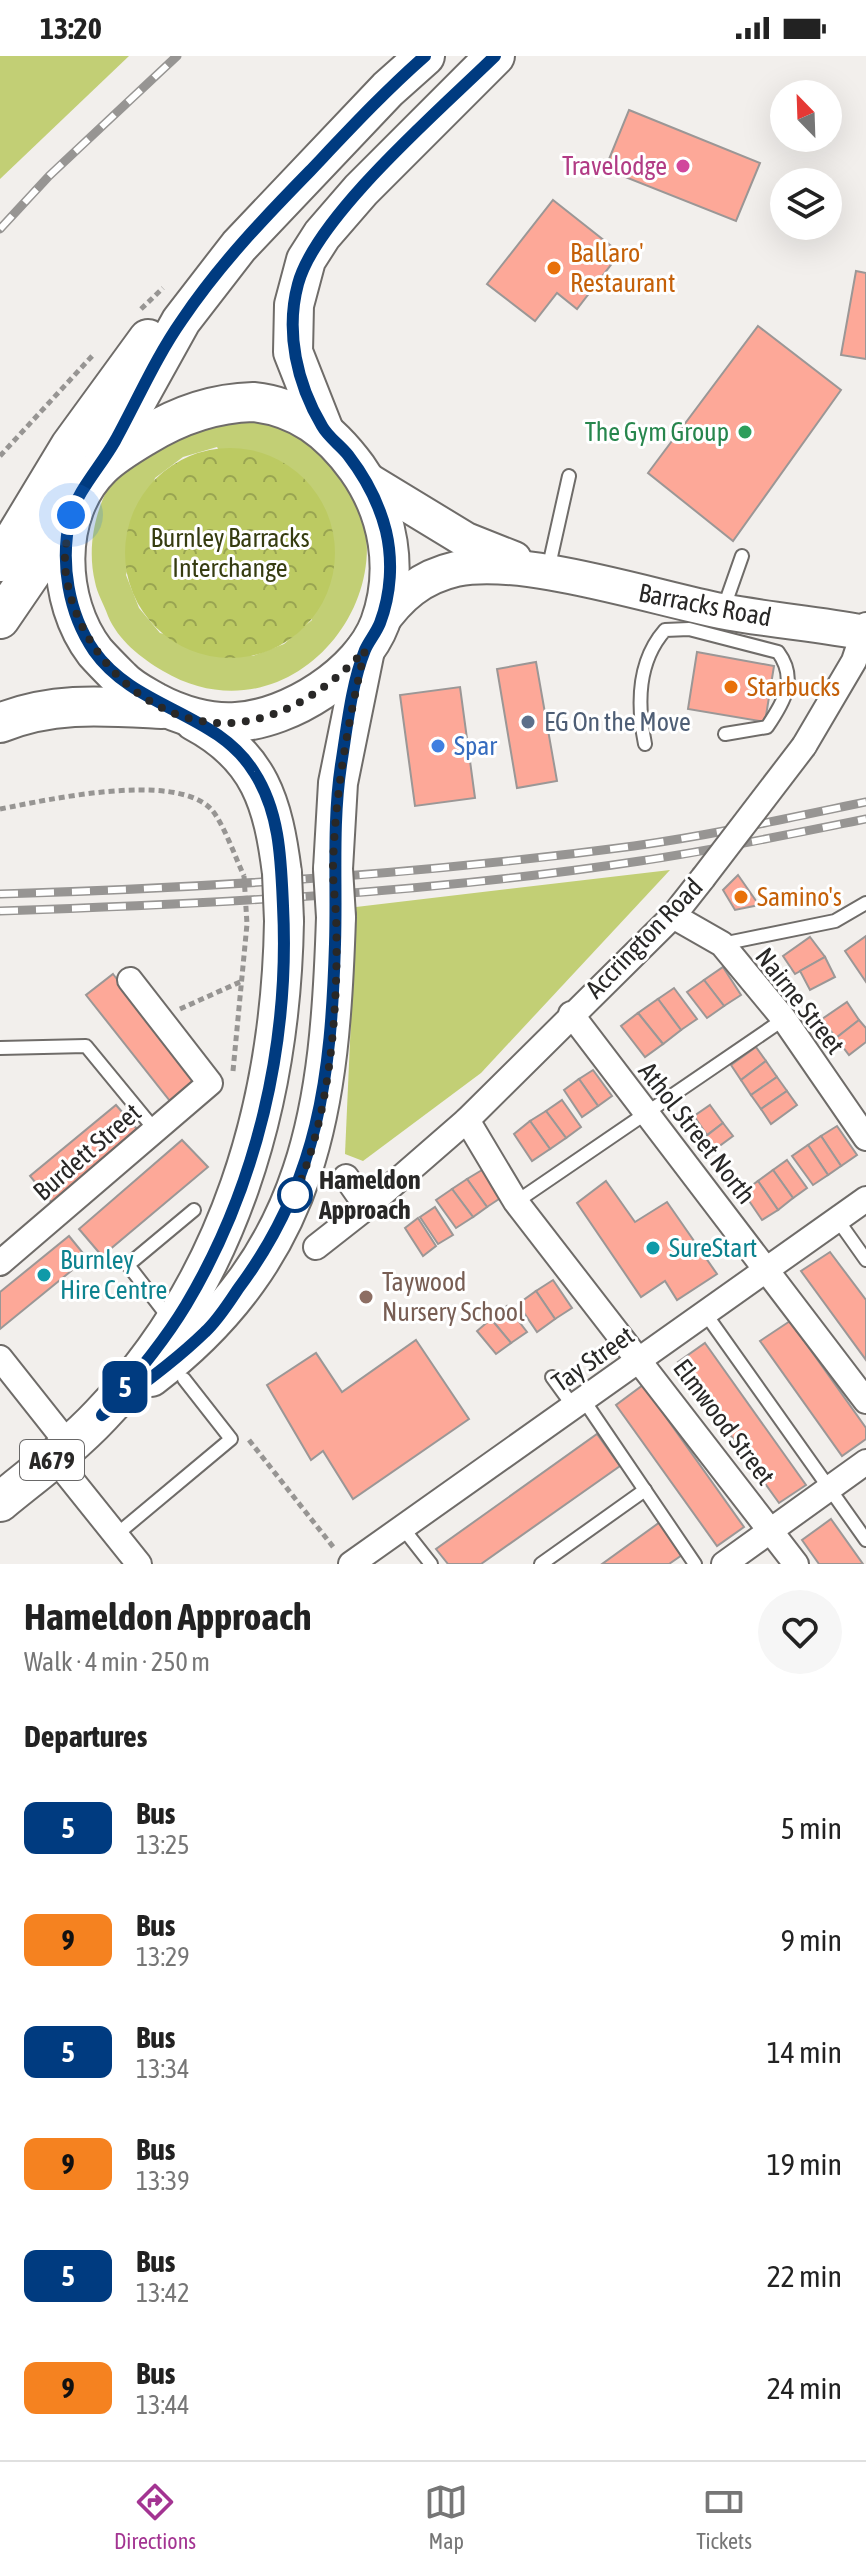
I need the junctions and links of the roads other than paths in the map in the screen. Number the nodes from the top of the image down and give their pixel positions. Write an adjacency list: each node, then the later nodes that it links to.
1 (425, 56): 3 (main road)
2 (495, 56): 4 (main road)
3 (239, 246): 5 (main road); 10 (main road)
4 (323, 428): 5 (main road); 7 (main road)
5 (100, 467): 8 (main road)
6 (569, 476): 11 (lane)
7 (364, 478): 11 (main road, Barracks Road); 15 (main road)
8 (71, 515): 13 (main road); 16 (main road)
9 (742, 556): 12 (lane)
10 (0, 562)
11 (548, 573): 12 (main road, Barracks Road); 15 (main road, Barracks Road)
12 (723, 611): 14 (main road, Barracks Road)
13 (0, 619)
14 (865, 630): 21 (street, Accrington Road, bridge)
15 (372, 638): 16 (main road); 49 (main road, A679, bridge)
16 (174, 711): 17 (main road); 42 (main road, A679, bridge)
17 (0, 723)
18 (725, 734): 19 (lane)
19 (645, 744)
20 (866, 903): 22 (lane)
21 (673, 916): 22 (street, Nairne Street); 24 (street, Accrington Road)
22 (722, 944): 25 (street, Nairne Street)
23 (130, 980): 29 (street, Burdett Street)
24 (571, 1014): 27 (street, Athol Street North); 28 (street, Accrington Road)
25 (784, 1019): 27 (lane); 30 (street, Nairne Street)
26 (0, 1048): 29 (lane)
27 (646, 1113): 33 (lane); 40 (street, Athol Street North)
28 (467, 1120): 33 (street, Elmwood Street); 34 (street, Accrington Road)
29 (155, 1130): 39 (street, Burdett Street)
30 (866, 1138)
31 (346, 1177): 34 (street)
32 (866, 1199): 36 (street, Tay Street)
33 (516, 1202): 44 (street, Elmwood Street)
34 (367, 1207): 37 (street, Accrington Road)
35 (194, 1210): 42 (lane)
36 (837, 1219): 38 (lane); 40 (street, Tay Street)
37 (316, 1247)
38 (866, 1260)
39 (0, 1263)
40 (766, 1268): 41 (street, Tay Street); 47 (street, Athol Street North)
41 (705, 1313): 44 (street, Tay Street); 52 (lane)
42 (173, 1324): 49 (main road, A679)
43 (0, 1358): 50 (street)
44 (642, 1360): 48 (street, Tay Street); 56 (street, Elmwood Street)
45 (552, 1377): 48 (lane)
46 (184, 1379): 57 (lane)
47 (866, 1401)
48 (578, 1403): 53 (lane); 55 (street, Tay Street)
49 (102, 1415): 50 (main road, A679)
50 (62, 1451): 54 (main road, A679); 57 (street)
51 (866, 1462): 52 (street)
52 (830, 1488): 56 (street); 58 (lane)
53 (645, 1490): 62 (lane); 63 (lane)
54 (0, 1502)
55 (402, 1527): 59 (street, Tay Street); 61 (lane)
56 (771, 1530): 64 (street); 65 (street, Elmwood Street)
57 (116, 1535): 60 (street)
58 (866, 1540)
59 (344, 1558)
60 (139, 1564)
61 (431, 1564)
62 (541, 1564)
63 (695, 1564)
64 (724, 1564)
65 (796, 1564)

